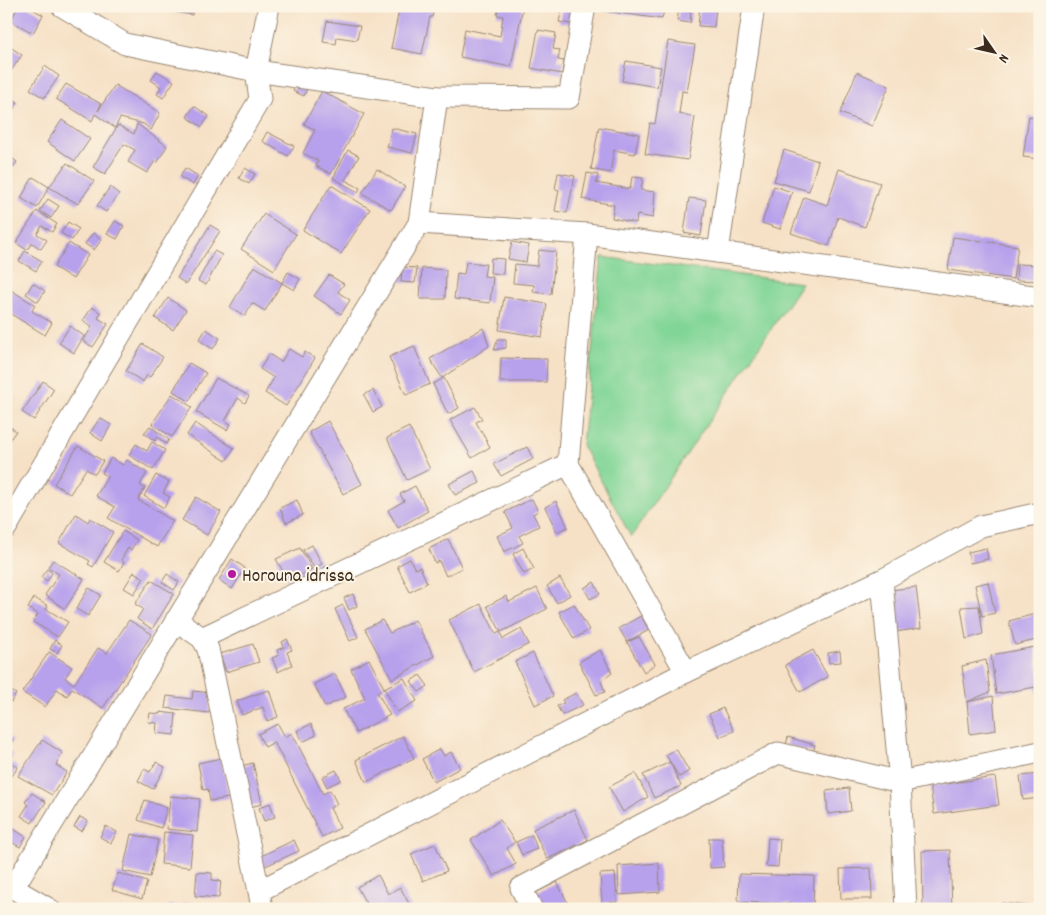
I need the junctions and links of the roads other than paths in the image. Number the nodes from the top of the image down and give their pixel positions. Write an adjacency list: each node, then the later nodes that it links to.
1 (62, 6): 5 (street)
2 (268, 6): 5 (street)
3 (585, 6): 6 (street)
4 (754, 6): 9 (street)
5 (256, 71): 6 (street); 13 (street)
6 (437, 97): 7 (street)
7 (419, 223): 8 (street); 15 (street)
8 (587, 234): 9 (street); 11 (street)
9 (718, 252): 10 (street)
10 (1040, 298)
11 (568, 464): 16 (street); 17 (street)
12 (1040, 513): 14 (street)
13 (6, 528)
14 (882, 580): 17 (street); 19 (street)
15 (176, 620): 16 (street); 20 (street)
16 (202, 638): 21 (street)
17 (686, 672): 21 (street)
18 (1040, 752): 19 (street)
19 (900, 782): 23 (street); 24 (street)
20 (9, 886): 22 (street)
21 (260, 900)
22 (49, 909)
23 (532, 909)
24 (906, 909)

